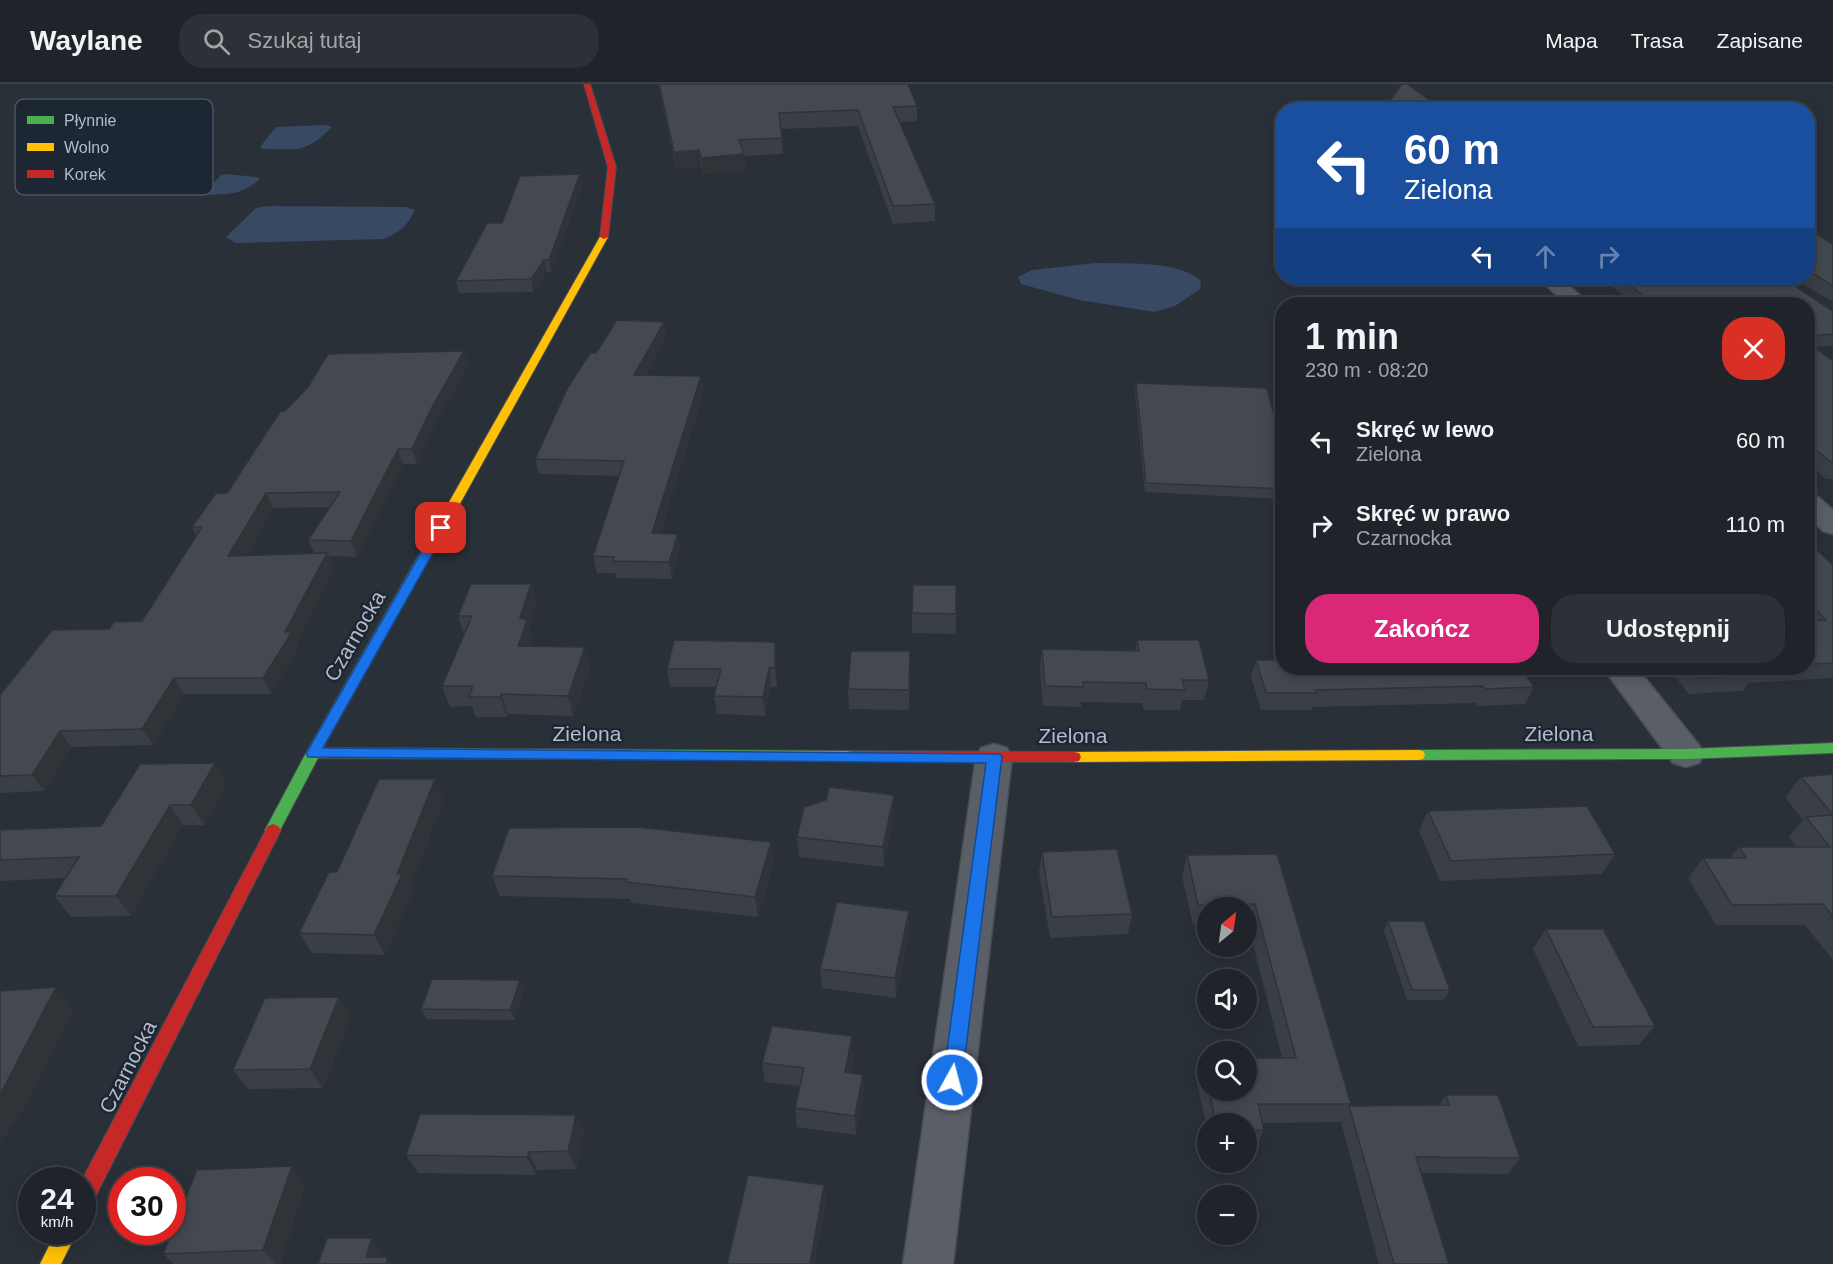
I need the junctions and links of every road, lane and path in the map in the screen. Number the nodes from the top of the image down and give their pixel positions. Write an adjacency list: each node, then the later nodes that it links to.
1 (587, 84): 8 (street, Czarnocka)
2 (1557, 285): 3 (street)
3 (1571, 297)
4 (1815, 509): 5 (street)
5 (1833, 525)
6 (1624, 675): 9 (street)
7 (1833, 748): 9 (street, Zielona)
8 (313, 753): 10 (street, Zielona); 11 (street, Czarnocka)
9 (1686, 754): 10 (street, Zielona)
10 (994, 757): 14 (street)
11 (96, 1175)
12 (60, 1245): 13 (street)
13 (50, 1264)
14 (928, 1264)

